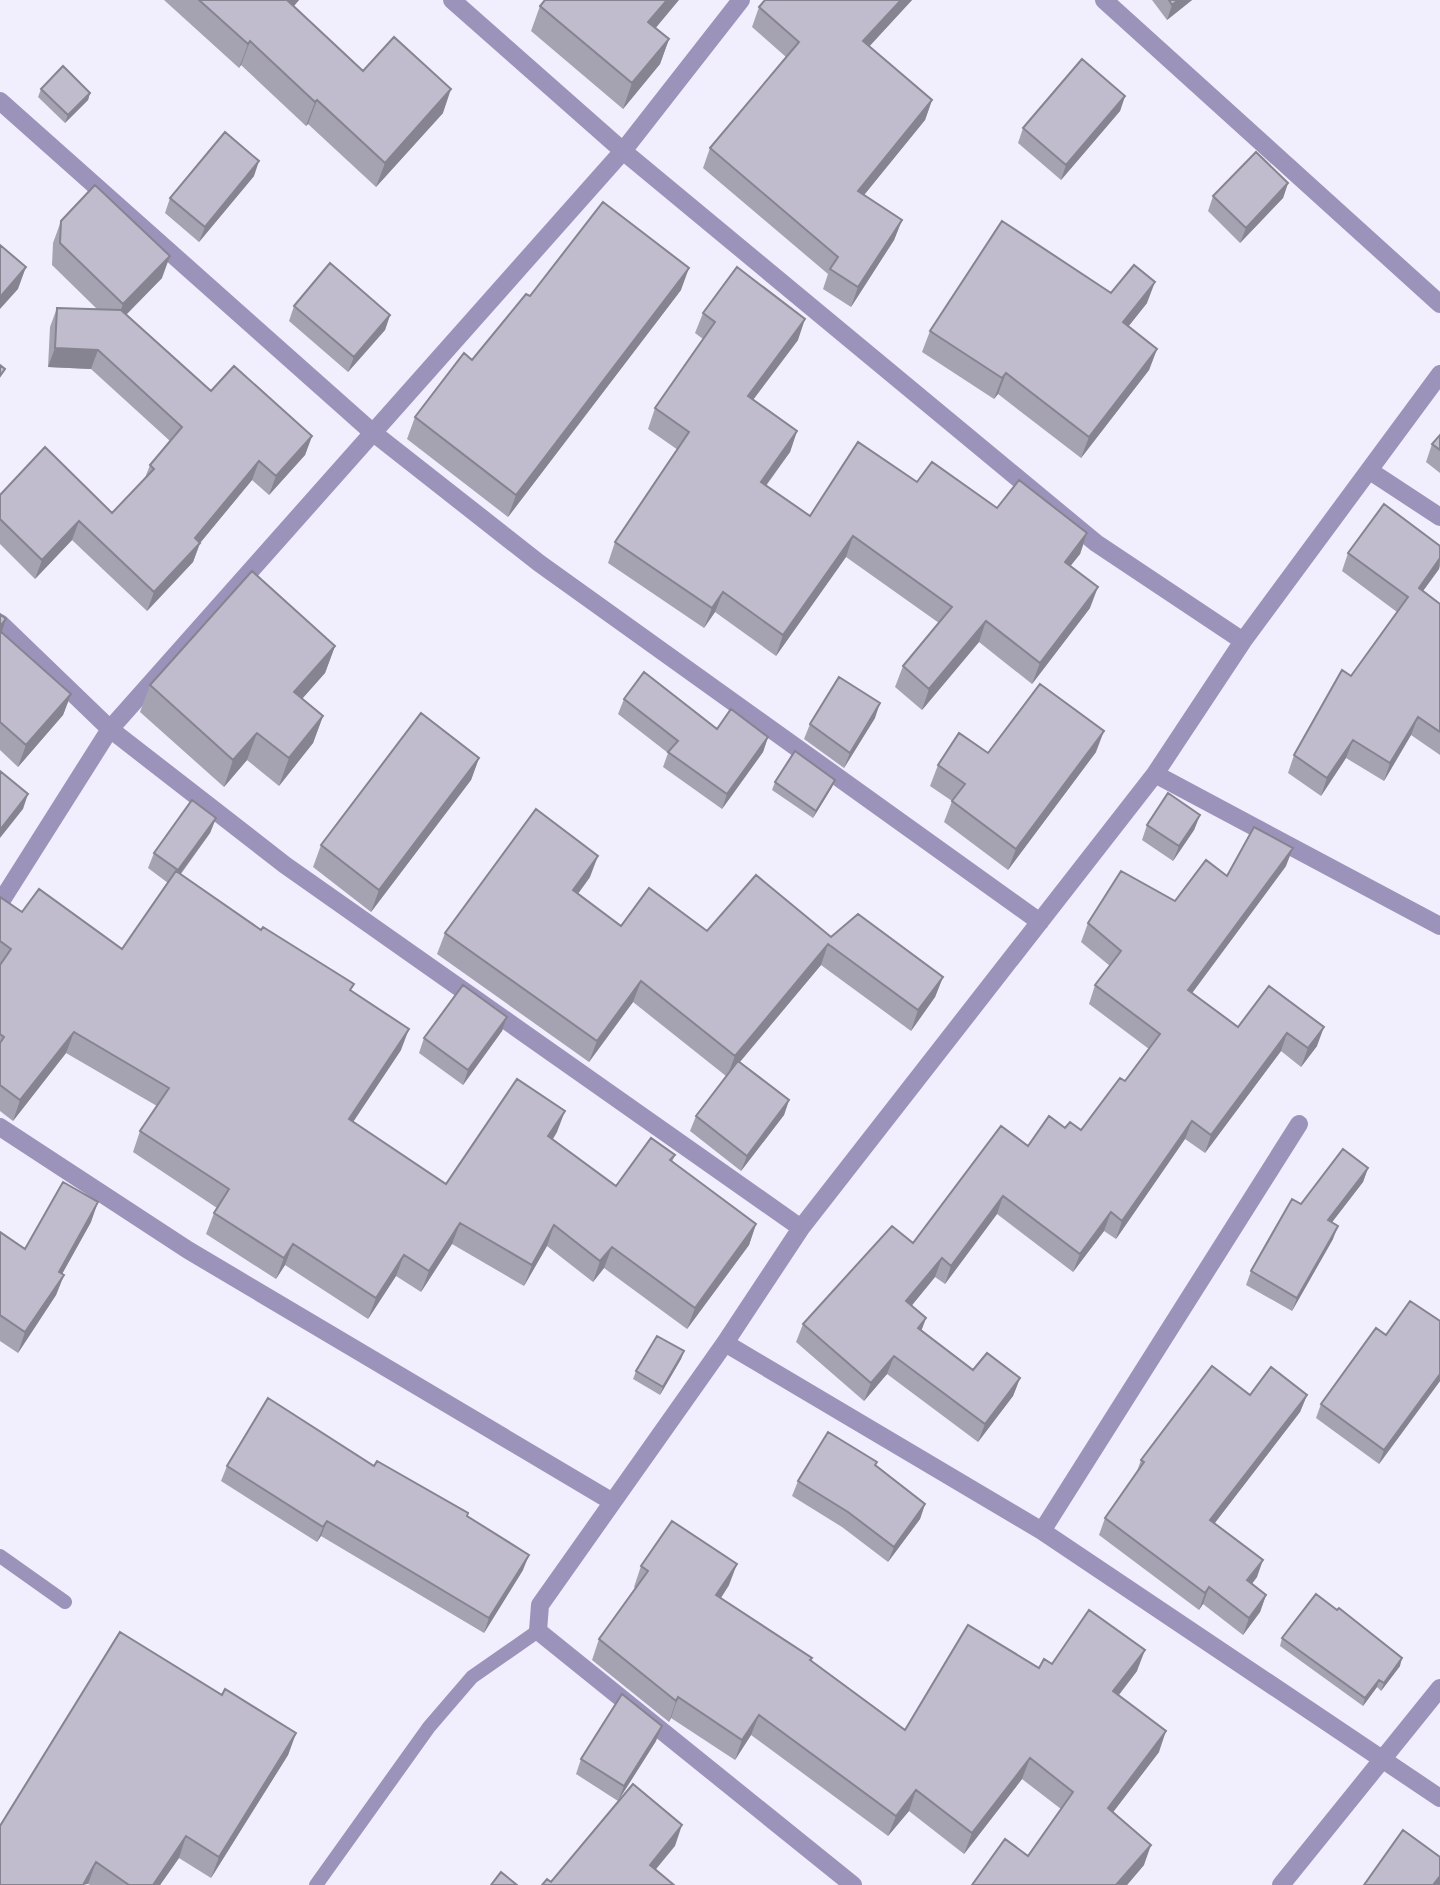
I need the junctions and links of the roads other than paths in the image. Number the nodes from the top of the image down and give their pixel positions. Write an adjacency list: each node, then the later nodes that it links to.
1 (452, 0): 5 (street)
2 (741, 0): 5 (street)
3 (1104, 0): 6 (street)
4 (0, 101): 8 (street)
5 (623, 150): 8 (street); 12 (street)
6 (1440, 304)
7 (1440, 374): 9 (street)
8 (371, 431): 13 (street); 16 (street)
9 (1370, 471): 10 (street); 12 (street)
10 (1440, 517)
11 (0, 623): 13 (street)
12 (1243, 641): 14 (street)
13 (110, 729): 15 (street); 20 (street)
14 (1155, 774): 16 (street); 17 (street)
15 (0, 903)
16 (1040, 922): 20 (street)
17 (1440, 926)
18 (1299, 1124): 23 (street)
19 (0, 1127): 22 (street)
20 (802, 1228): 21 (street)
21 (725, 1343): 22 (street); 23 (street)
22 (611, 1501): 26 (street)
23 (1042, 1531): 28 (street)
24 (0, 1556): 25 (lane)
25 (65, 1602)
26 (538, 1631): 30 (lane); 31 (street)
27 (1440, 1688): 28 (street)
28 (1385, 1760): 29 (street); 32 (street)
29 (1440, 1798)
30 (316, 1885)
31 (853, 1885)
32 (1281, 1885)

